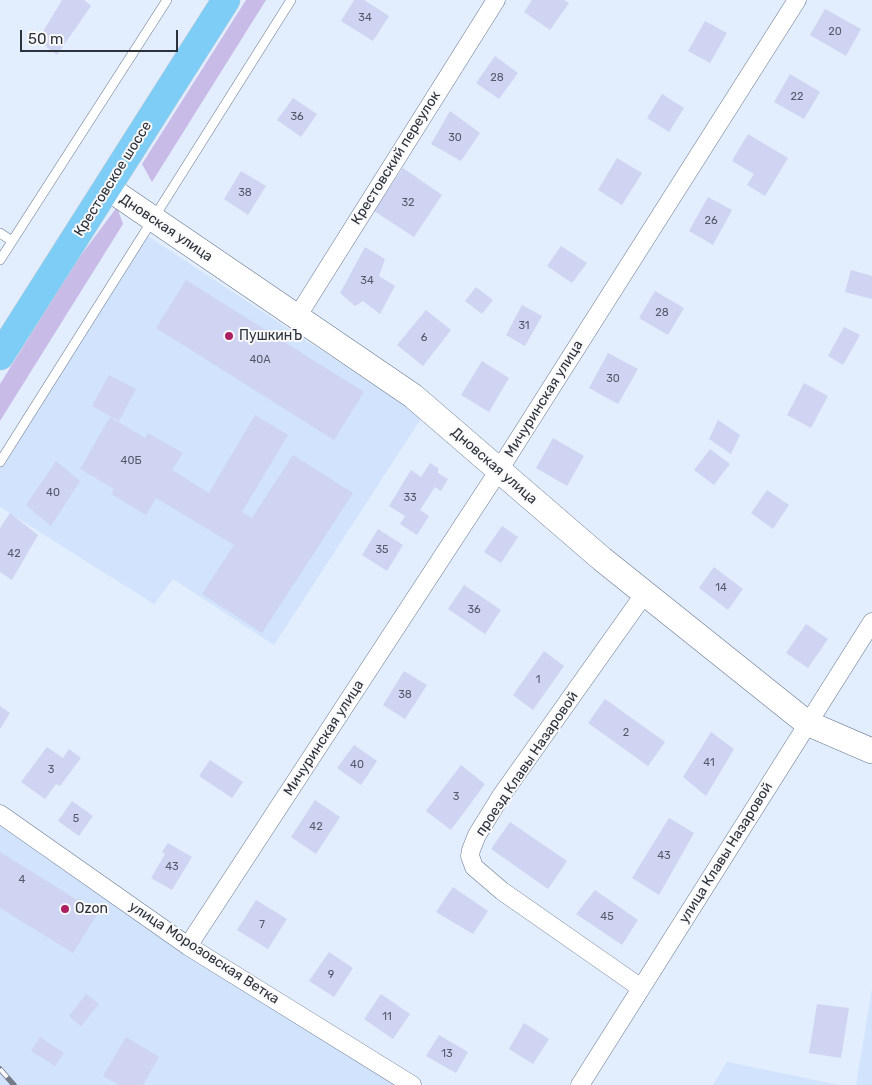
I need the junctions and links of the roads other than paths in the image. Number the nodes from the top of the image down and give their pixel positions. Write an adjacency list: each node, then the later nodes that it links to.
1 (168, 0): 9 (lane)
2 (226, 0): 6 (main road, Крестовское шоссе)
3 (291, 0): 7 (lane)
4 (496, 0): 11 (street, Крестовский переулок)
5 (798, 0): 14 (street, Мичуринская улица)
6 (108, 188): 7 (street, Дновская улица); 12 (main road, Крестовское шоссе)
7 (153, 218): 11 (street, Дновская улица); 13 (lane)
8 (0, 233): 9 (lane)
9 (12, 241): 10 (lane)
10 (0, 260)
11 (297, 317): 14 (street, Дновская улица)
12 (0, 356)
13 (0, 462)
14 (499, 470): 15 (street, Дновская улица); 20 (street, Мичуринская улица)
15 (645, 593): 17 (street, Дновская улица); 21 (street, проезд Клавы Назаровой)
16 (872, 622): 17 (street, улица Клавы Назаровой)
17 (807, 722): 18 (street, Дновская улица); 21 (street, улица Клавы Назаровой)
18 (872, 751)
19 (0, 814): 20 (street, улица Морозовская Ветка)
20 (188, 946): 22 (street, улица Морозовская Ветка)
21 (641, 988): 23 (street, улица Клавы Назаровой)
22 (412, 1085)
23 (580, 1085)

